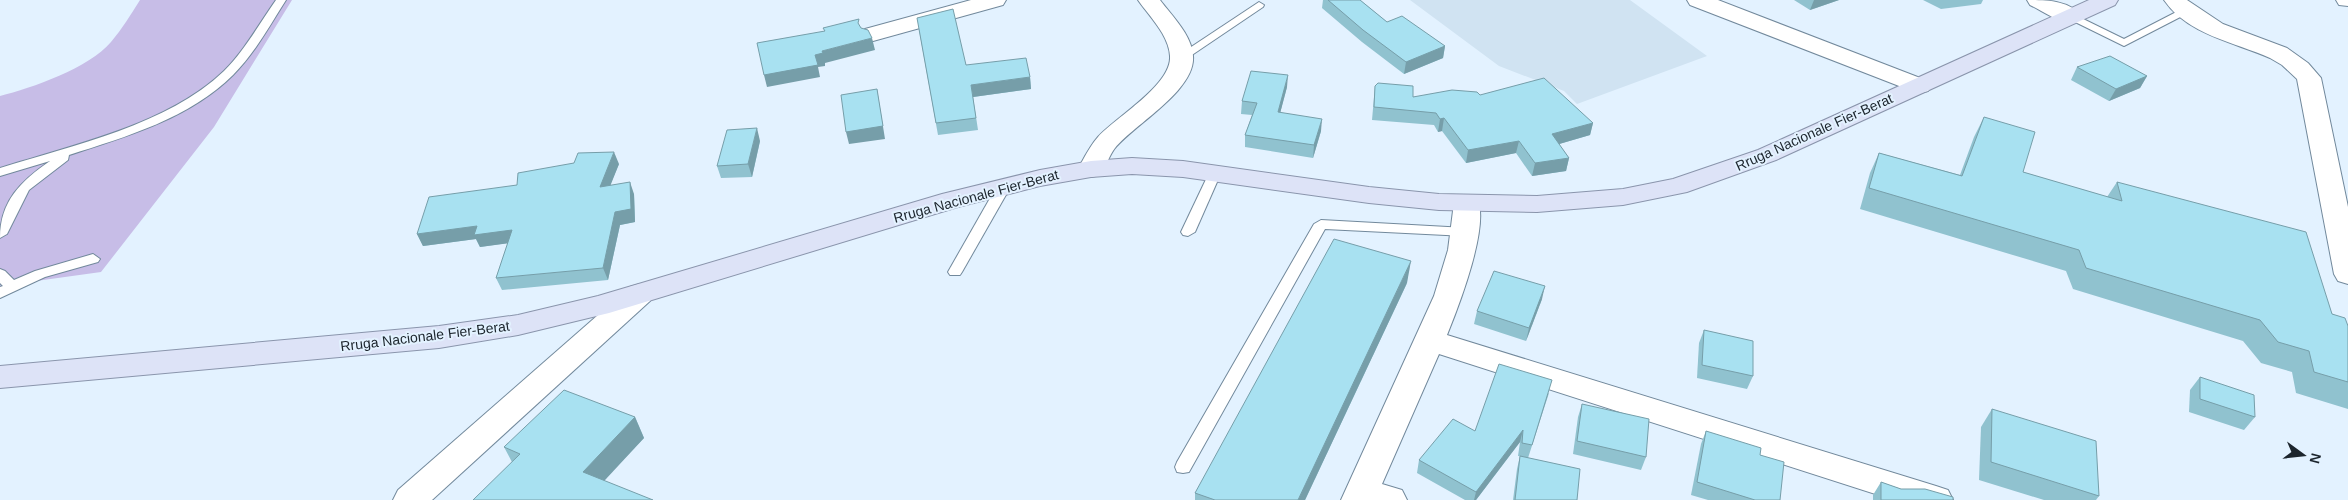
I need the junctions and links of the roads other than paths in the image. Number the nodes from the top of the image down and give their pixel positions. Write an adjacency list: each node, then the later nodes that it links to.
1 (281, 0): 13 (lane)
2 (995, 0): 10 (street)
3 (1149, 0): 11 (street)
4 (1698, 0): 12 (street)
5 (2038, 0): 9 (street)
6 (2107, 0): 9 (main road, Rruga Nacionale Fier-Berat)
7 (1259, 5): 11 (lane)
8 (2180, 5): 9 (lane); 19 (street)
9 (2071, 17): 12 (main road, Rruga Nacionale Fier-Berat)
10 (873, 34)
11 (1182, 57): 14 (street)
12 (1920, 86): 18 (main road, Rruga Nacionale Fier-Berat)
13 (82, 146): 15 (lane); 22 (lane)
14 (1091, 169): 16 (main road, Rruga Nacionale Fier-Berat); 17 (main road, Rruga Nacionale Fier-Berat)
15 (0, 172)
16 (1215, 173): 18 (main road, Rruga Nacionale Fier-Berat); 20 (lane)
17 (1004, 186): 24 (lane); 28 (main road, Rruga Nacionale Fier-Berat)
18 (1467, 203): 21 (street)
19 (2341, 213): 25 (street)
20 (1188, 232)
21 (1466, 232): 29 (street); 31 (lane)
22 (0, 234)
23 (93, 259): 27 (lane)
24 (955, 272)
25 (2348, 272)
26 (0, 274): 27 (lane)
27 (6, 290)
28 (640, 294): 30 (main road, Rruga Nacionale Fier-Berat); 33 (street)
29 (1430, 340): 32 (street); 34 (street)
30 (0, 377)
31 (1183, 467)
32 (1370, 497)
33 (410, 500)
34 (1936, 500)

